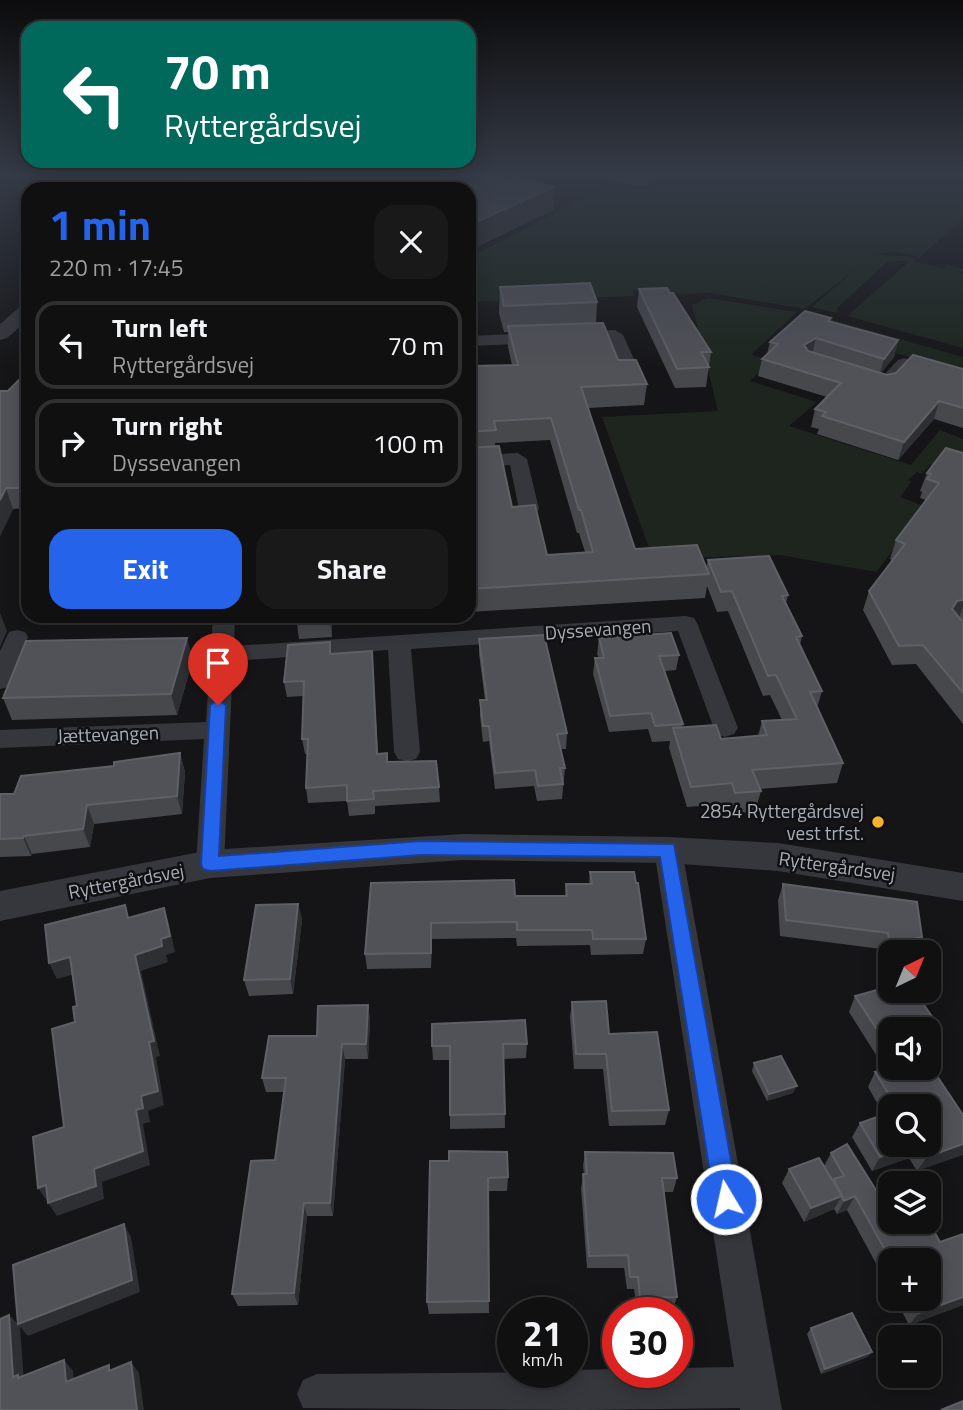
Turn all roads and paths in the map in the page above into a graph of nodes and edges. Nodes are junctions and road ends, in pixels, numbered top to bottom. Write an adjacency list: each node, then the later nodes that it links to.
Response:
1 (21, 316): 2 (street)
2 (0, 334)
3 (476, 345): 4 (street)
4 (631, 370)
5 (847, 374): 6 (street)
6 (963, 380)
7 (476, 462): 8 (street)
8 (529, 509)
9 (224, 623): 12 (street)
10 (17, 637): 13 (street)
11 (399, 642): 12 (street, Dyssevangen); 14 (street, Dyssevangen); 17 (street)
12 (222, 654): 15 (street)
13 (0, 681)
14 (725, 728)
15 (216, 730): 16 (street, Jættevangen); 19 (street)
16 (0, 738)
17 (407, 752)
18 (668, 849): 19 (street, Ryttergårdsvej); 20 (street, Ryttergårdsvej); 23 (street)
19 (210, 864): 21 (street, Ryttergårdsvej)
20 (963, 887)
21 (0, 906)
22 (317, 1394): 23 (street)
23 (759, 1398)

